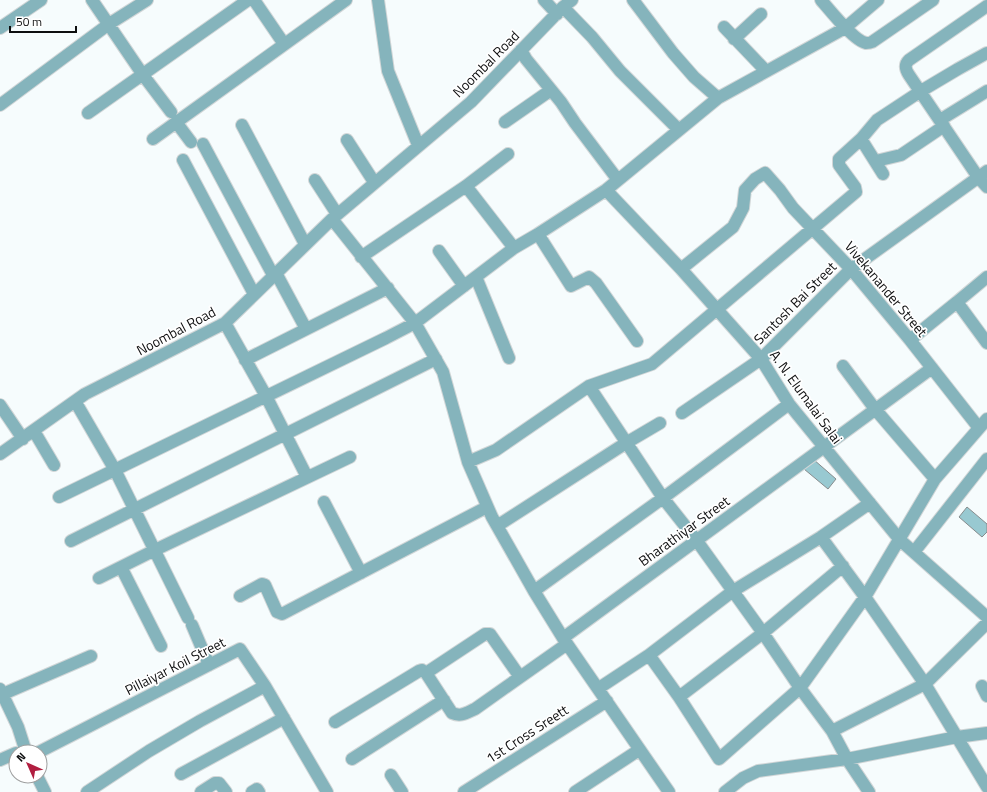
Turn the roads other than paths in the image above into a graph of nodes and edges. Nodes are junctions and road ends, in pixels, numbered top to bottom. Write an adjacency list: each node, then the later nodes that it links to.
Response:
1 (41, 0): 19 (street)
2 (92, 0): 17 (street)
3 (147, 0): 17 (street)
4 (248, 0): 26 (street)
5 (254, 0): 22 (street)
6 (346, 0): 22 (street)
7 (378, 0): 41 (street)
8 (544, 0): 15 (street)
9 (634, 0): 30 (street)
10 (820, 0): 20 (street)
11 (878, 0): 20 (street)
12 (933, 0): 20 (street)
13 (986, 0): 14 (street)
14 (987, 5): 28 (street)
15 (564, 7): 23 (street, Noombal Road); 37 (street)
16 (761, 14): 21 (street)
17 (109, 24): 26 (street); 31 (street)
18 (724, 27): 21 (street)
19 (0, 28)
20 (845, 28): 25 (street)
21 (734, 39): 25 (street)
22 (284, 44): 33 (street)
23 (521, 50): 27 (street); 41 (street, Noombal Road)
24 (987, 53): 28 (street)
25 (766, 71): 30 (street)
26 (143, 75): 32 (street); 33 (street)
27 (551, 90): 34 (street); 48 (street)
28 (921, 91): 35 (street); 39 (street)
29 (987, 91): 35 (street)
30 (718, 98): 37 (street)
31 (0, 105)
32 (88, 113)
33 (174, 117): 38 (street); 62 (street)
34 (505, 122)
35 (942, 123): 44 (street); 46 (street)
36 (242, 125): 56 (street)
37 (679, 130): 48 (street)
38 (153, 139)
39 (861, 139): 44 (street); 54 (street)
40 (348, 140): 49 (street)
41 (418, 145): 49 (street, Noombal Road)
42 (508, 154): 50 (street)
43 (182, 160): 67 (street)
44 (876, 161): 45 (street)
45 (883, 174)
46 (983, 174): 51 (street); 61 (street, Santosh Bai Street)
47 (316, 180): 53 (street)
48 (618, 180): 52 (street)
49 (374, 182): 53 (street, Noombal Road)
50 (466, 186): 57 (street); 59 (street)
51 (987, 187)
52 (606, 190): 55 (street); 60 (street, A. N. Elumalai Salai)
53 (334, 216): 56 (street, Noombal Road); 59 (street)
54 (813, 229): 60 (street, Vivekanander Street); 61 (street, Vivekanander Street); 69 (street)
55 (538, 234): 57 (street); 75 (street)
56 (305, 244): 62 (street, Noombal Road)
57 (514, 248): 64 (street)
58 (439, 251): 65 (street)
59 (361, 257): 66 (street)
60 (681, 269): 69 (street, A. N. Elumalai Salai)
61 (851, 269): 74 (street, Vivekanander Street); 78 (street, Santosh Bai Street)
62 (275, 274): 67 (street, Noombal Road); 72 (street)
63 (987, 276): 68 (street)
64 (476, 277): 65 (street); 76 (street)
65 (464, 286): 71 (street)
66 (388, 288): 71 (street); 72 (street)
67 (254, 294): 70 (street, Noombal Road)
68 (957, 302): 73 (street); 74 (street)
69 (716, 309): 78 (street, A. N. Elumalai Salai); 82 (street)
70 (225, 322): 79 (street); 84 (street, Noombal Road)
71 (415, 323): 77 (street); 83 (street)
72 (306, 329): 79 (street)
73 (986, 338)
74 (910, 340): 81 (street, Vivekanander Street)
75 (637, 341)
76 (509, 358)
77 (436, 359): 92 (street); 99 (street)
78 (760, 359): 85 (street, A. N. Elumalai Salai); 88 (street, Santosh Bai Street)
79 (245, 360): 83 (street)
80 (843, 366): 87 (street)
81 (932, 368): 87 (street, Bharathiyar Street); 90 (street, Vivekanander Street)
82 (589, 386): 94 (street); 99 (street)
83 (266, 396): 92 (street); 101 (street)
84 (75, 401): 91 (street, Noombal Road); 101 (street)
85 (789, 404): 95 (street, A. N. Elumalai Salai); 105 (street)
86 (0, 405): 93 (street)
87 (875, 409): 95 (street, Bharathiyar Street); 103 (street)
88 (682, 413)
89 (660, 423): 94 (street)
90 (983, 423): 103 (street)
91 (34, 431): 93 (street, Noombal Road); 100 (street)
92 (285, 434): 102 (street); 109 (street)
93 (22, 439): 96 (street, Noombal Road)
94 (626, 442): 105 (street); 110 (street)
95 (823, 447): 107 (street, A. N. Elumalai Salai); 113 (street, Bharathiyar Street)
96 (0, 454)
97 (350, 456): 102 (street)
98 (987, 459): 116 (street)
99 (468, 462): 108 (street)
100 (54, 465)
101 (115, 470): 104 (street); 109 (street)
102 (307, 477): 115 (street)
103 (935, 479): 114 (street)
104 (59, 497)
105 (663, 498): 113 (street); 121 (street)
106 (324, 502): 119 (street)
107 (870, 503): 111 (street); 114 (street, A. N. Elumalai Salai)
108 (487, 507): 110 (street); 119 (street)
109 (135, 509): 112 (street); 115 (street)
110 (497, 526): 121 (street)
111 (821, 537): 117 (street); 122 (street)
112 (71, 540)
113 (697, 540): 122 (street); 128 (street, Bharathiyar Street)
114 (900, 540): 116 (street, A. N. Elumalai Salai); 124 (street)
115 (155, 550): 118 (street); 132 (street)
116 (914, 552): 125 (street, A. N. Elumalai Salai)
117 (843, 566): 124 (street); 127 (street)
118 (121, 567): 120 (street); 129 (street)
119 (361, 573): 123 (street)
120 (99, 578)
121 (534, 591): 128 (street)
122 (733, 592): 127 (street); 130 (street)
123 (240, 596)
124 (866, 597): 135 (street); 138 (street)
125 (987, 617)
126 (987, 623): 135 (street)
127 (762, 633): 138 (street); 140 (street)
128 (565, 641): 134 (street, Bharathiyar Street); 137 (street)
129 (161, 646)
130 (649, 655): 137 (street); 140 (street)
131 (91, 656): 139 (street)
132 (209, 665): 136 (street, Pillaiyar Koil Street); 149 (street, Pillaiyar Koil Street)
133 (426, 673): 134 (street); 141 (street, Bharathiyar Street); 144 (street)
134 (520, 677): 141 (street, Bharathiyar Street)
135 (925, 684): 145 (street); 147 (street)
136 (264, 686): 143 (street, Pillaiyar Koil Street); 156 (street)
137 (599, 688): 142 (street)
138 (800, 688): 140 (street); 145 (street)
139 (1, 691): 148 (street)
140 (680, 697)
141 (444, 700): 151 (street)
142 (607, 701): 150 (street); 163 (street, 1st Cross Sreett)
143 (284, 718): 153 (street); 161 (street, Pillaiyar Koil Street)
144 (335, 722)
145 (832, 732): 152 (street)
146 (987, 733): 147 (street)
147 (957, 737): 152 (street); 155 (street)
148 (21, 744)
149 (48, 747)
150 (639, 750): 164 (street); 165 (street)
151 (352, 759)
152 (847, 759): 166 (street); 167 (street)
153 (181, 774)
154 (391, 775): 162 (street)
155 (987, 787)
156 (87, 792)
157 (201, 792): 158 (street)
158 (226, 792)
159 (252, 792): 160 (street)
160 (260, 792)
161 (327, 792)
162 (402, 792)
163 (464, 792)
164 (575, 792)
165 (669, 792)
166 (725, 792)
167 (869, 792)

